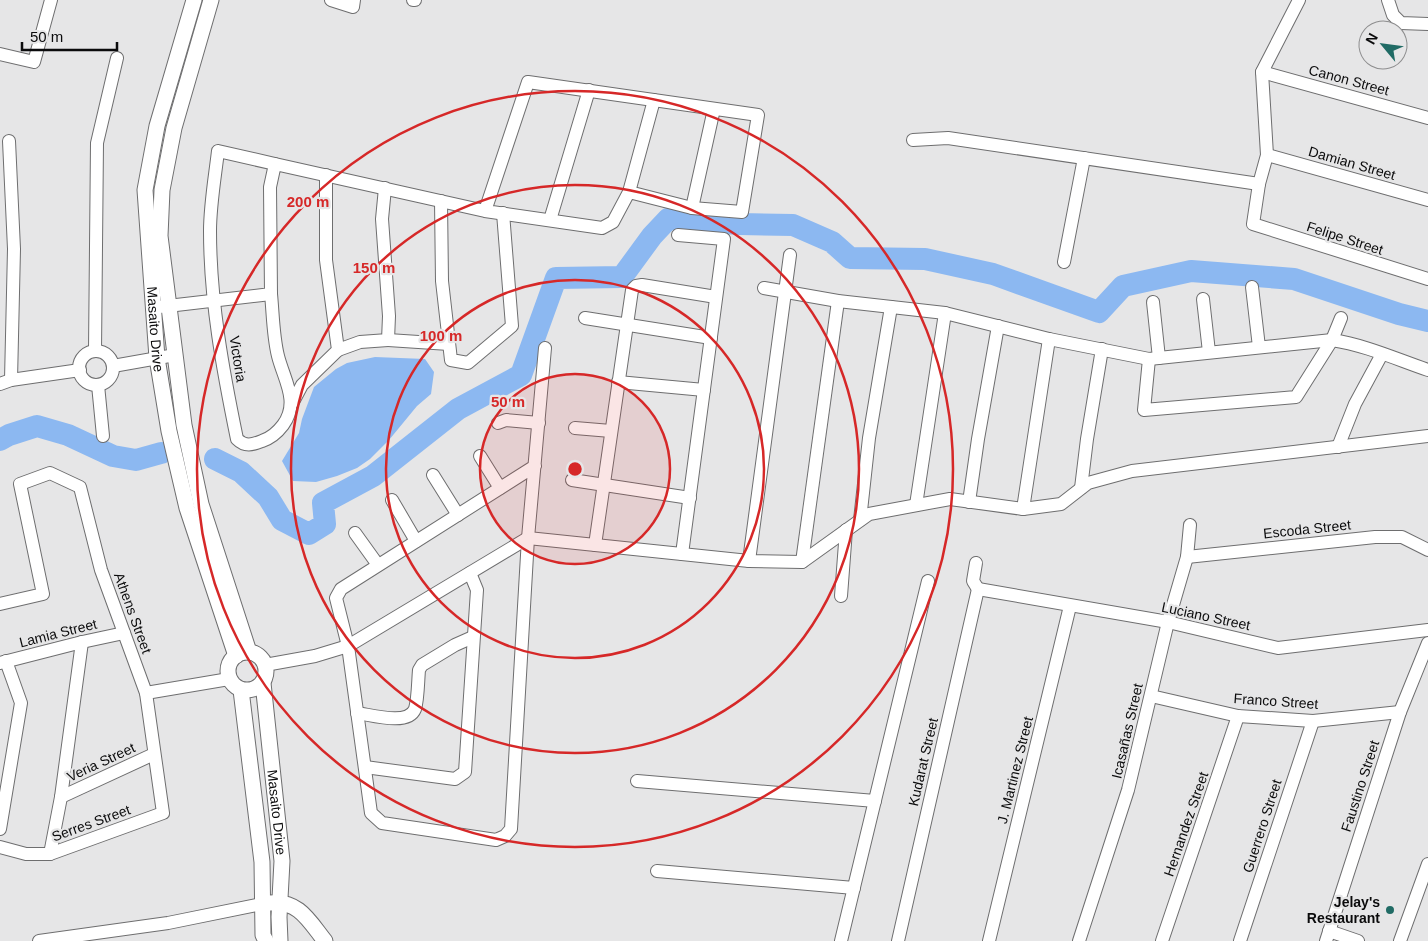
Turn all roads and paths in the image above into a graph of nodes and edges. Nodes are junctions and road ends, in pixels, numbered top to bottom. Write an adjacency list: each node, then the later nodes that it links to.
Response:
1 (51, 0): 9 (street)
2 (194, 0): 44 (street, Masaito Drive)
3 (210, 0): 44 (street, Masaito Drive)
4 (331, 0): 5 (street)
5 (354, 0)
6 (1299, 0): 11 (street)
7 (1388, 0): 8 (street)
8 (1428, 24)
9 (0, 54)
10 (117, 58): 60 (street)
11 (1262, 72): 15 (street, Canon Street); 18 (street)
12 (589, 90): 13 (street); 28 (street); 30 (street)
13 (654, 100): 14 (street); 24 (street)
14 (714, 109): 27 (street); 27 (street)
15 (1428, 118)
16 (913, 140): 19 (street)
17 (9, 141): 69 (street)
18 (1267, 155): 22 (street); 25 (street, Damian Street)
19 (1084, 158): 22 (street); 33 (street)
20 (274, 164): 21 (street); 38 (street); 41 (street, Victoria)
21 (326, 175): 23 (street); 59 (street)
22 (1259, 184): 34 (street, Felipe Street)
23 (385, 188): 26 (street); 53 (street)
24 (629, 192): 27 (street); 30 (street)
25 (1428, 200)
26 (441, 201): 28 (street); 55 (street)
27 (692, 208)
28 (485, 210): 29 (street)
29 (503, 213): 30 (street); 55 (street)
30 (550, 220)
31 (678, 235): 39 (street)
32 (790, 255): 37 (street)
33 (1064, 262)
34 (1428, 280)
35 (764, 288): 37 (street)
36 (1252, 288): 56 (street)
37 (786, 291): 42 (street); 104 (street)
38 (271, 294): 41 (street); 73 (street)
39 (716, 297): 49 (street); 51 (street)
40 (1203, 299): 61 (street)
41 (214, 300): 44 (street); 73 (street, Victoria)
42 (838, 301): 45 (street); 105 (street)
43 (1154, 302): 65 (street)
44 (161, 307): 63 (street, Masaito Drive); 64 (street, Masaito Drive)
45 (891, 307): 46 (street); 94 (street)
46 (945, 313): 50 (street); 91 (street)
47 (585, 318): 49 (street)
48 (1341, 318): 54 (street)
49 (626, 325): 51 (street); 70 (street)
50 (998, 326): 52 (street); 90 (street)
51 (711, 338): 72 (street)
52 (1049, 339): 58 (street); 92 (street)
53 (388, 340): 55 (street); 59 (street)
54 (1332, 340): 56 (street); 62 (street); 65 (street)
55 (449, 344)
56 (1259, 347): 61 (street)
57 (545, 348): 75 (street)
58 (1102, 349): 65 (street); 87 (street)
59 (338, 350): 73 (street)
60 (95, 351): 66 (street); 67 (street)
61 (1209, 352): 65 (street)
62 (1382, 354): 68 (street); 80 (street)
63 (175, 355): 64 (street); 121 (street, Masaito Drive)
64 (157, 358): 66 (street); 121 (street, Masaito Drive)
65 (1154, 358)
66 (113, 366): 71 (street)
67 (80, 370): 69 (street); 71 (street)
68 (1428, 370)
69 (6, 382)
70 (618, 382): 72 (street); 77 (street)
71 (98, 385): 78 (street)
72 (704, 390): 88 (street)
73 (293, 402)
74 (498, 423): 75 (street)
75 (539, 423): 82 (street)
76 (575, 428): 77 (street)
77 (611, 432): 85 (street)
78 (103, 436)
79 (1428, 436): 80 (street)
80 (1338, 447): 87 (street)
81 (480, 456): 86 (street)
82 (535, 466): 86 (street); 98 (street)
83 (433, 475): 93 (street)
84 (572, 480): 85 (street)
85 (603, 485): 88 (street); 100 (street)
86 (500, 488): 93 (street)
87 (1082, 488): 92 (street)
88 (690, 498): 102 (street)
89 (392, 500): 99 (street)
90 (969, 502): 91 (street); 92 (street)
91 (916, 506): 94 (street)
92 (1023, 509)
93 (458, 515): 99 (street)
94 (860, 520): 96 (street)
95 (1190, 525): 103 (street, Icasañas Street)
96 (846, 530): 105 (street); 111 (street)
97 (355, 533): 107 (street)
98 (528, 538): 100 (street); 108 (street); 134 (street)
99 (416, 541): 107 (street)
100 (595, 545): 102 (street)
101 (1428, 550): 103 (street, Escoda Street)
102 (682, 554): 104 (street)
103 (1186, 557): 114 (street, Icasañas Street)
104 (749, 562): 105 (street)
105 (802, 562)
106 (976, 563): 110 (street, Kudarat Street)
107 (378, 565): 120 (street)
108 (470, 573): 117 (street); 120 (street)
109 (928, 581): 137 (street)
110 (978, 589): 113 (street, Luciano Street); 153 (street, Kudarat Street)
111 (841, 596)
112 (0, 604): 116 (street, Athens Street)
113 (1070, 606): 114 (street, Luciano Street); 154 (street, J. Martinez Street)
114 (1168, 622): 115 (street, Luciano Street); 128 (street, Icasañas Street)
115 (1428, 630)
116 (124, 633): 118 (street, Lamia Street); 127 (street, Athens Street)
117 (473, 637): 130 (street); 134 (street)
118 (82, 642): 122 (street, Lamia Street); 136 (street)
119 (1428, 643): 129 (street, Faustino Street)
120 (348, 646): 123 (street); 130 (street)
121 (242, 654): 123 (street); 124 (street)
122 (3, 662): 139 (street)
123 (265, 665): 125 (street)
124 (229, 679): 126 (street); 127 (street)
125 (262, 683): 126 (street); 145 (street, Masaito Drive)
126 (241, 690): 146 (street, Masaito Drive)
127 (146, 693): 133 (street, Athens Street)
128 (1151, 696): 131 (street, Franco Street); 155 (street, Icasañas Street)
129 (1400, 712): 132 (street, Franco Street); 147 (street, Faustino Street)
130 (357, 713): 134 (street)
131 (1238, 716): 132 (street, Franco Street); 156 (street, Hernandez Street)
132 (1313, 721): 157 (street, Guerrero Street)
133 (154, 754): 136 (street, Veria Street); 138 (street, Athens Street)
134 (365, 767)
135 (637, 781): 137 (street)
136 (60, 797): 141 (street)
137 (875, 801): 144 (street)
138 (163, 813): 141 (street, Serres Street)
139 (0, 829)
140 (0, 847): 141 (street, Serres Street)
141 (50, 854)
142 (1428, 864): 159 (street)
143 (657, 871): 144 (street)
144 (854, 888): 152 (street)
145 (280, 902): 146 (street); 150 (street, Masaito Drive); 151 (street)
146 (262, 904): 148 (street); 149 (street, Masaito Drive)
147 (1327, 936): 158 (street)
148 (39, 941)
149 (266, 941)
150 (280, 941)
151 (325, 941)
152 (841, 941)
153 (898, 941)
154 (988, 941)
155 (1079, 941)
156 (1162, 941)
157 (1240, 941)
158 (1358, 941)
159 (1400, 941)

